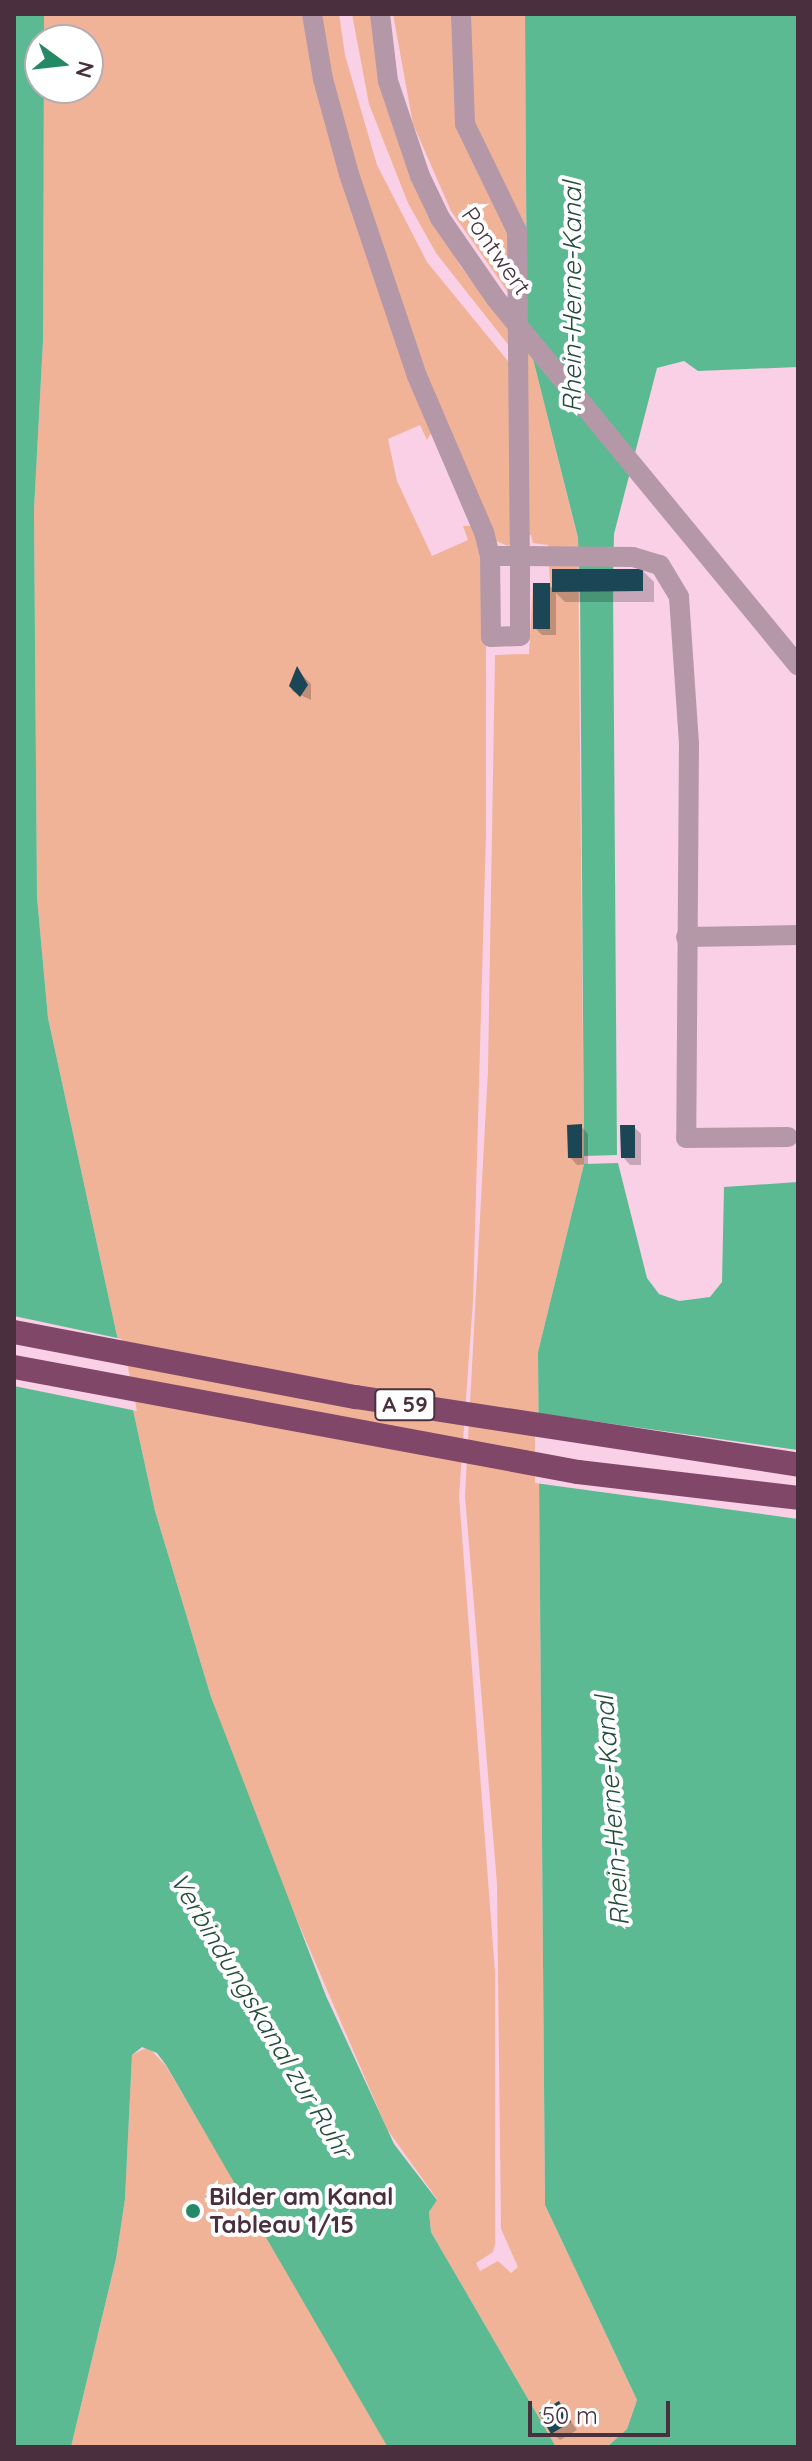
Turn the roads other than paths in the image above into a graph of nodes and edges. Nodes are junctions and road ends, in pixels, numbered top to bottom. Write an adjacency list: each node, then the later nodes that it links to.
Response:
1 (312, 14): 4 (street)
2 (380, 14): 6 (street, Pontwert, bridge)
3 (461, 14): 5 (street)
4 (490, 556): 5 (street); 5 (street)
5 (520, 556): 8 (street)
6 (798, 665)
7 (798, 935): 8 (street)
8 (686, 937): 9 (street)
9 (788, 1137)
10 (14, 1332): 12 (highway, A 59)
11 (14, 1367): 13 (highway, A 59)
12 (798, 1465)
13 (798, 1498)

